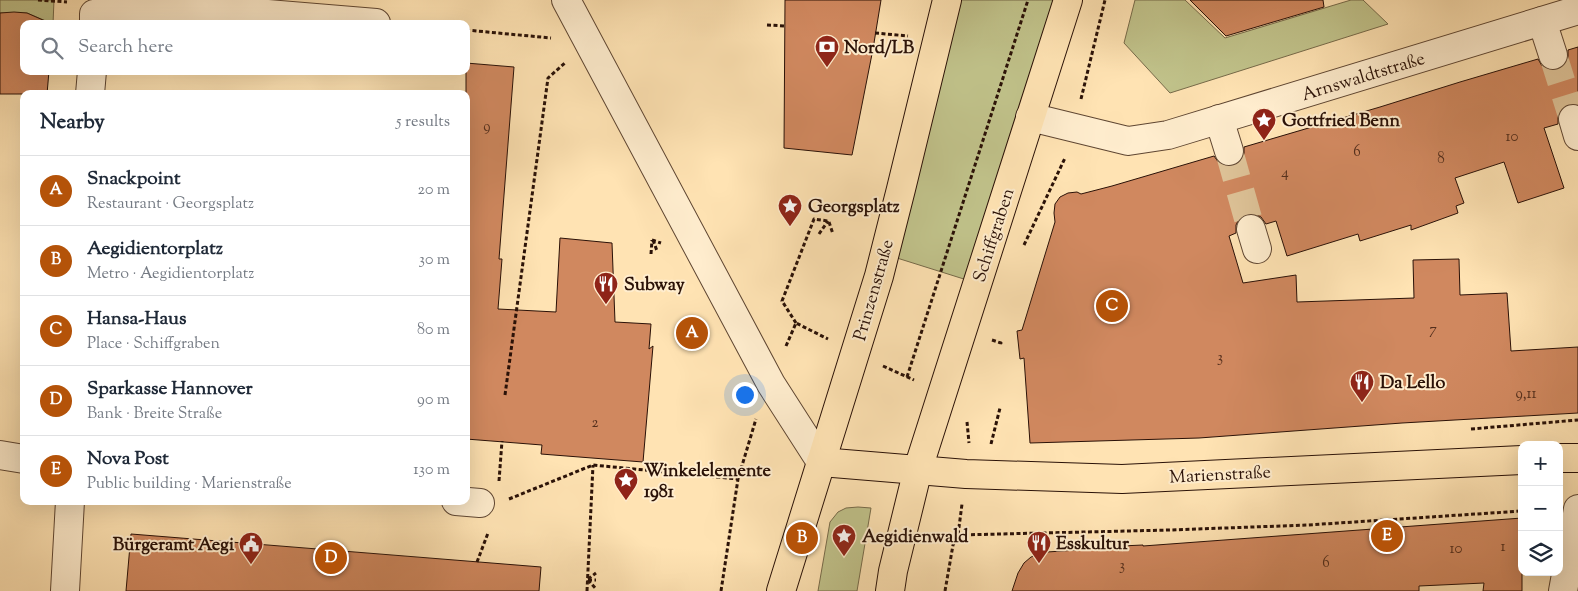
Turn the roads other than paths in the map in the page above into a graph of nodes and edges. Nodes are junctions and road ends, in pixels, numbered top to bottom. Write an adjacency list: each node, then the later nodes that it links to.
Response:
1 (566, 0): 19 (street)
2 (947, 0): 19 (main road, Prinzenstraße)
3 (1068, 0): 11 (main road, Schiffgraben)
4 (1578, 10): 7 (street, Arnswaldtstraße)
5 (94, 19): 6 (street)
6 (340, 20)
7 (1542, 21): 8 (street); 12 (street, Arnswaldtstraße)
8 (1553, 55)
9 (92, 75): 10 (street)
10 (90, 90)
11 (1030, 117): 12 (street, Arnswaldtstraße); 20 (main road, Schiffgraben)
12 (1219, 120): 13 (street)
13 (1229, 151)
14 (0, 456): 15 (street)
15 (20, 458)
16 (1563, 458): 17 (main road)
17 (1578, 458)
18 (1518, 460): 20 (main road, Marienstraße)
19 (821, 462): 20 (main road, Marienstraße); 24 (main road, Prinzenstraße)
20 (918, 469): 25 (main road, Schiffgraben)
21 (70, 505): 23 (street)
22 (1578, 509): 26 (street)
23 (64, 591)
24 (781, 591)
25 (890, 591)
26 (1562, 591)

